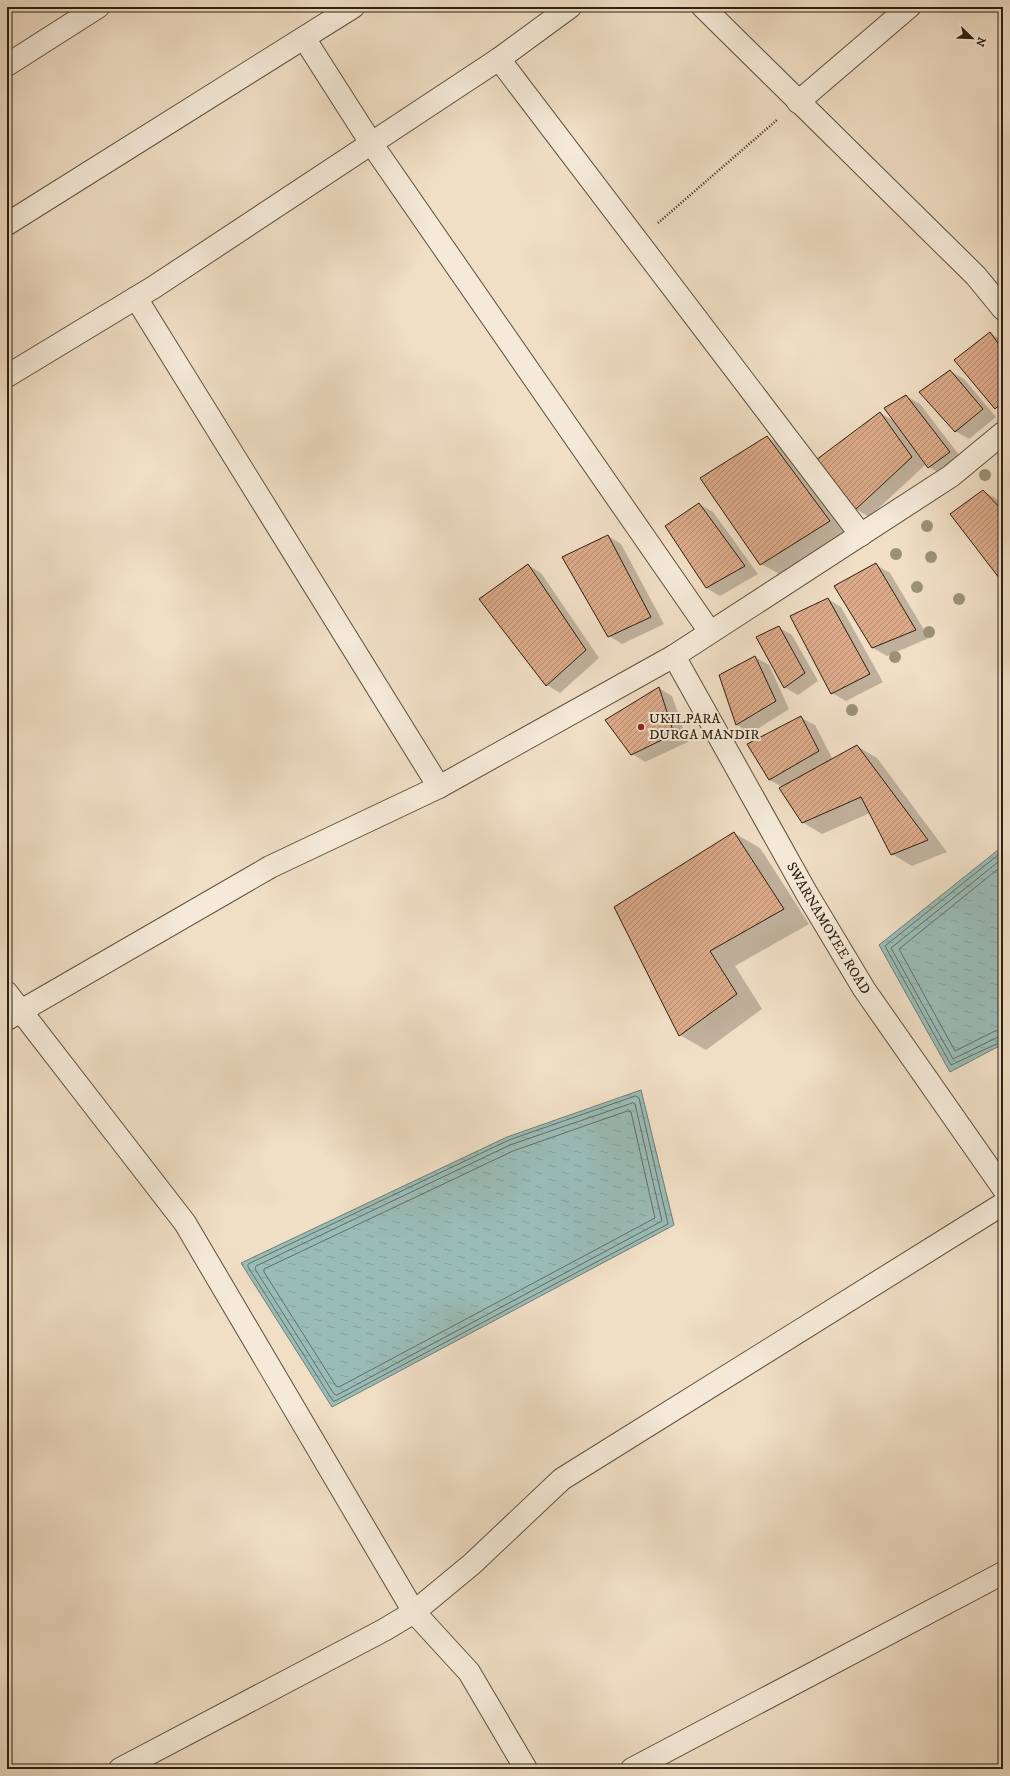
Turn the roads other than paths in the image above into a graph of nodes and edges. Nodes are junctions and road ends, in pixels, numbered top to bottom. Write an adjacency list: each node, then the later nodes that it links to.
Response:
1 (98, 7): 8 (street)
2 (353, 7): 6 (street)
3 (570, 7): 7 (street)
4 (703, 7): 9 (street)
5 (909, 7): 9 (street)
6 (304, 38): 10 (street); 11 (street)
7 (498, 59): 10 (street); 16 (street)
8 (7, 65)
9 (798, 102): 13 (street)
10 (371, 143): 12 (street); 17 (street)
11 (7, 224)
12 (136, 298): 14 (street); 19 (street)
13 (1003, 309)
14 (7, 376)
15 (1003, 433): 16 (street)
16 (861, 534): 17 (street)
17 (710, 632): 18 (street)
18 (674, 656): 19 (street); 22 (street, SWARNAMOYEE ROAD)
19 (439, 787): 21 (street)
20 (7, 993): 21 (street)
21 (14, 1015): 25 (street)
22 (1003, 1188)
23 (1003, 1204): 25 (street)
24 (1003, 1573): 28 (street)
25 (414, 1612): 26 (street); 27 (street)
26 (120, 1769)
27 (526, 1769)
28 (632, 1769)

